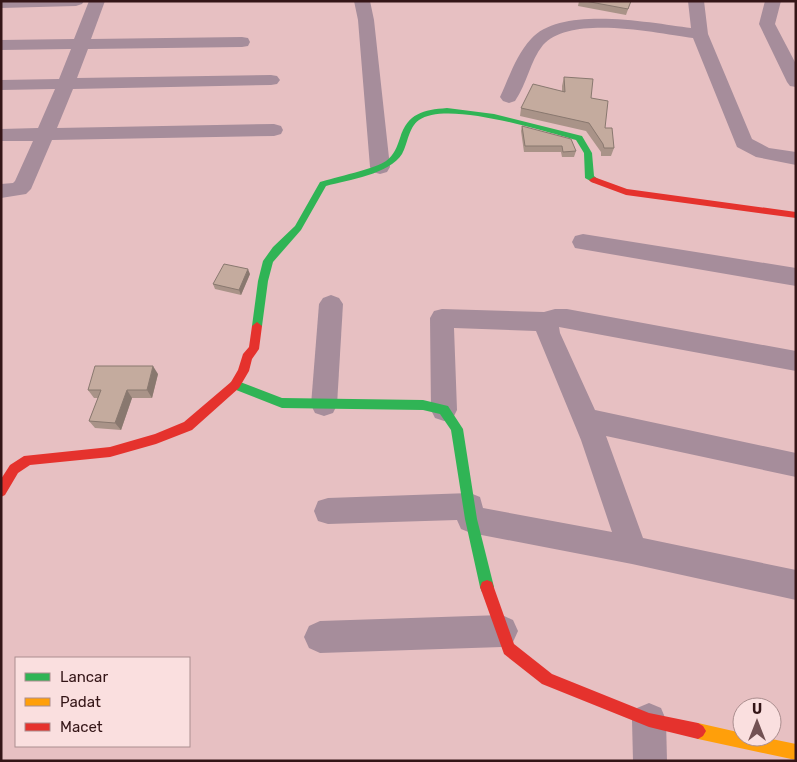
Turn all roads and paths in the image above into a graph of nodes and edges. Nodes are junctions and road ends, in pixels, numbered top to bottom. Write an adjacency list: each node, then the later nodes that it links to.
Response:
1 (76, 1): 6 (street)
2 (97, 1): 9 (street)
3 (362, 1): 20 (street)
4 (696, 1): 7 (street)
5 (773, 1): 12 (street)
6 (1, 3)
7 (700, 34): 15 (street); 19 (street)
8 (242, 42): 9 (street)
9 (80, 44): 10 (street); 13 (street)
10 (1, 45)
11 (271, 80): 13 (street)
12 (796, 82)
13 (66, 84): 14 (street); 18 (street)
14 (1, 85)
15 (509, 97)
16 (274, 130): 18 (street)
17 (1, 134): 18 (street)
18 (44, 134): 21 (street)
19 (796, 159)
20 (380, 167): 22 (street); 28 (street)
21 (1, 191)
22 (796, 215)
23 (583, 242): 24 (street)
24 (796, 278)
25 (331, 304): 29 (street)
26 (546, 322): 27 (street); 30 (street); 31 (street)
27 (796, 361)
28 (236, 385): 29 (street); 33 (street)
29 (324, 405): 30 (street)
30 (444, 410): 35 (street)
31 (587, 420): 32 (street); 36 (street)
32 (796, 465)
33 (1, 491)
34 (328, 511): 35 (street)
35 (471, 512): 36 (street); 38 (street)
36 (632, 550): 37 (street)
37 (796, 585)
38 (502, 631): 39 (street); 40 (street)
39 (320, 637)
40 (649, 720): 41 (street); 42 (street)
41 (796, 752)
42 (650, 761)

